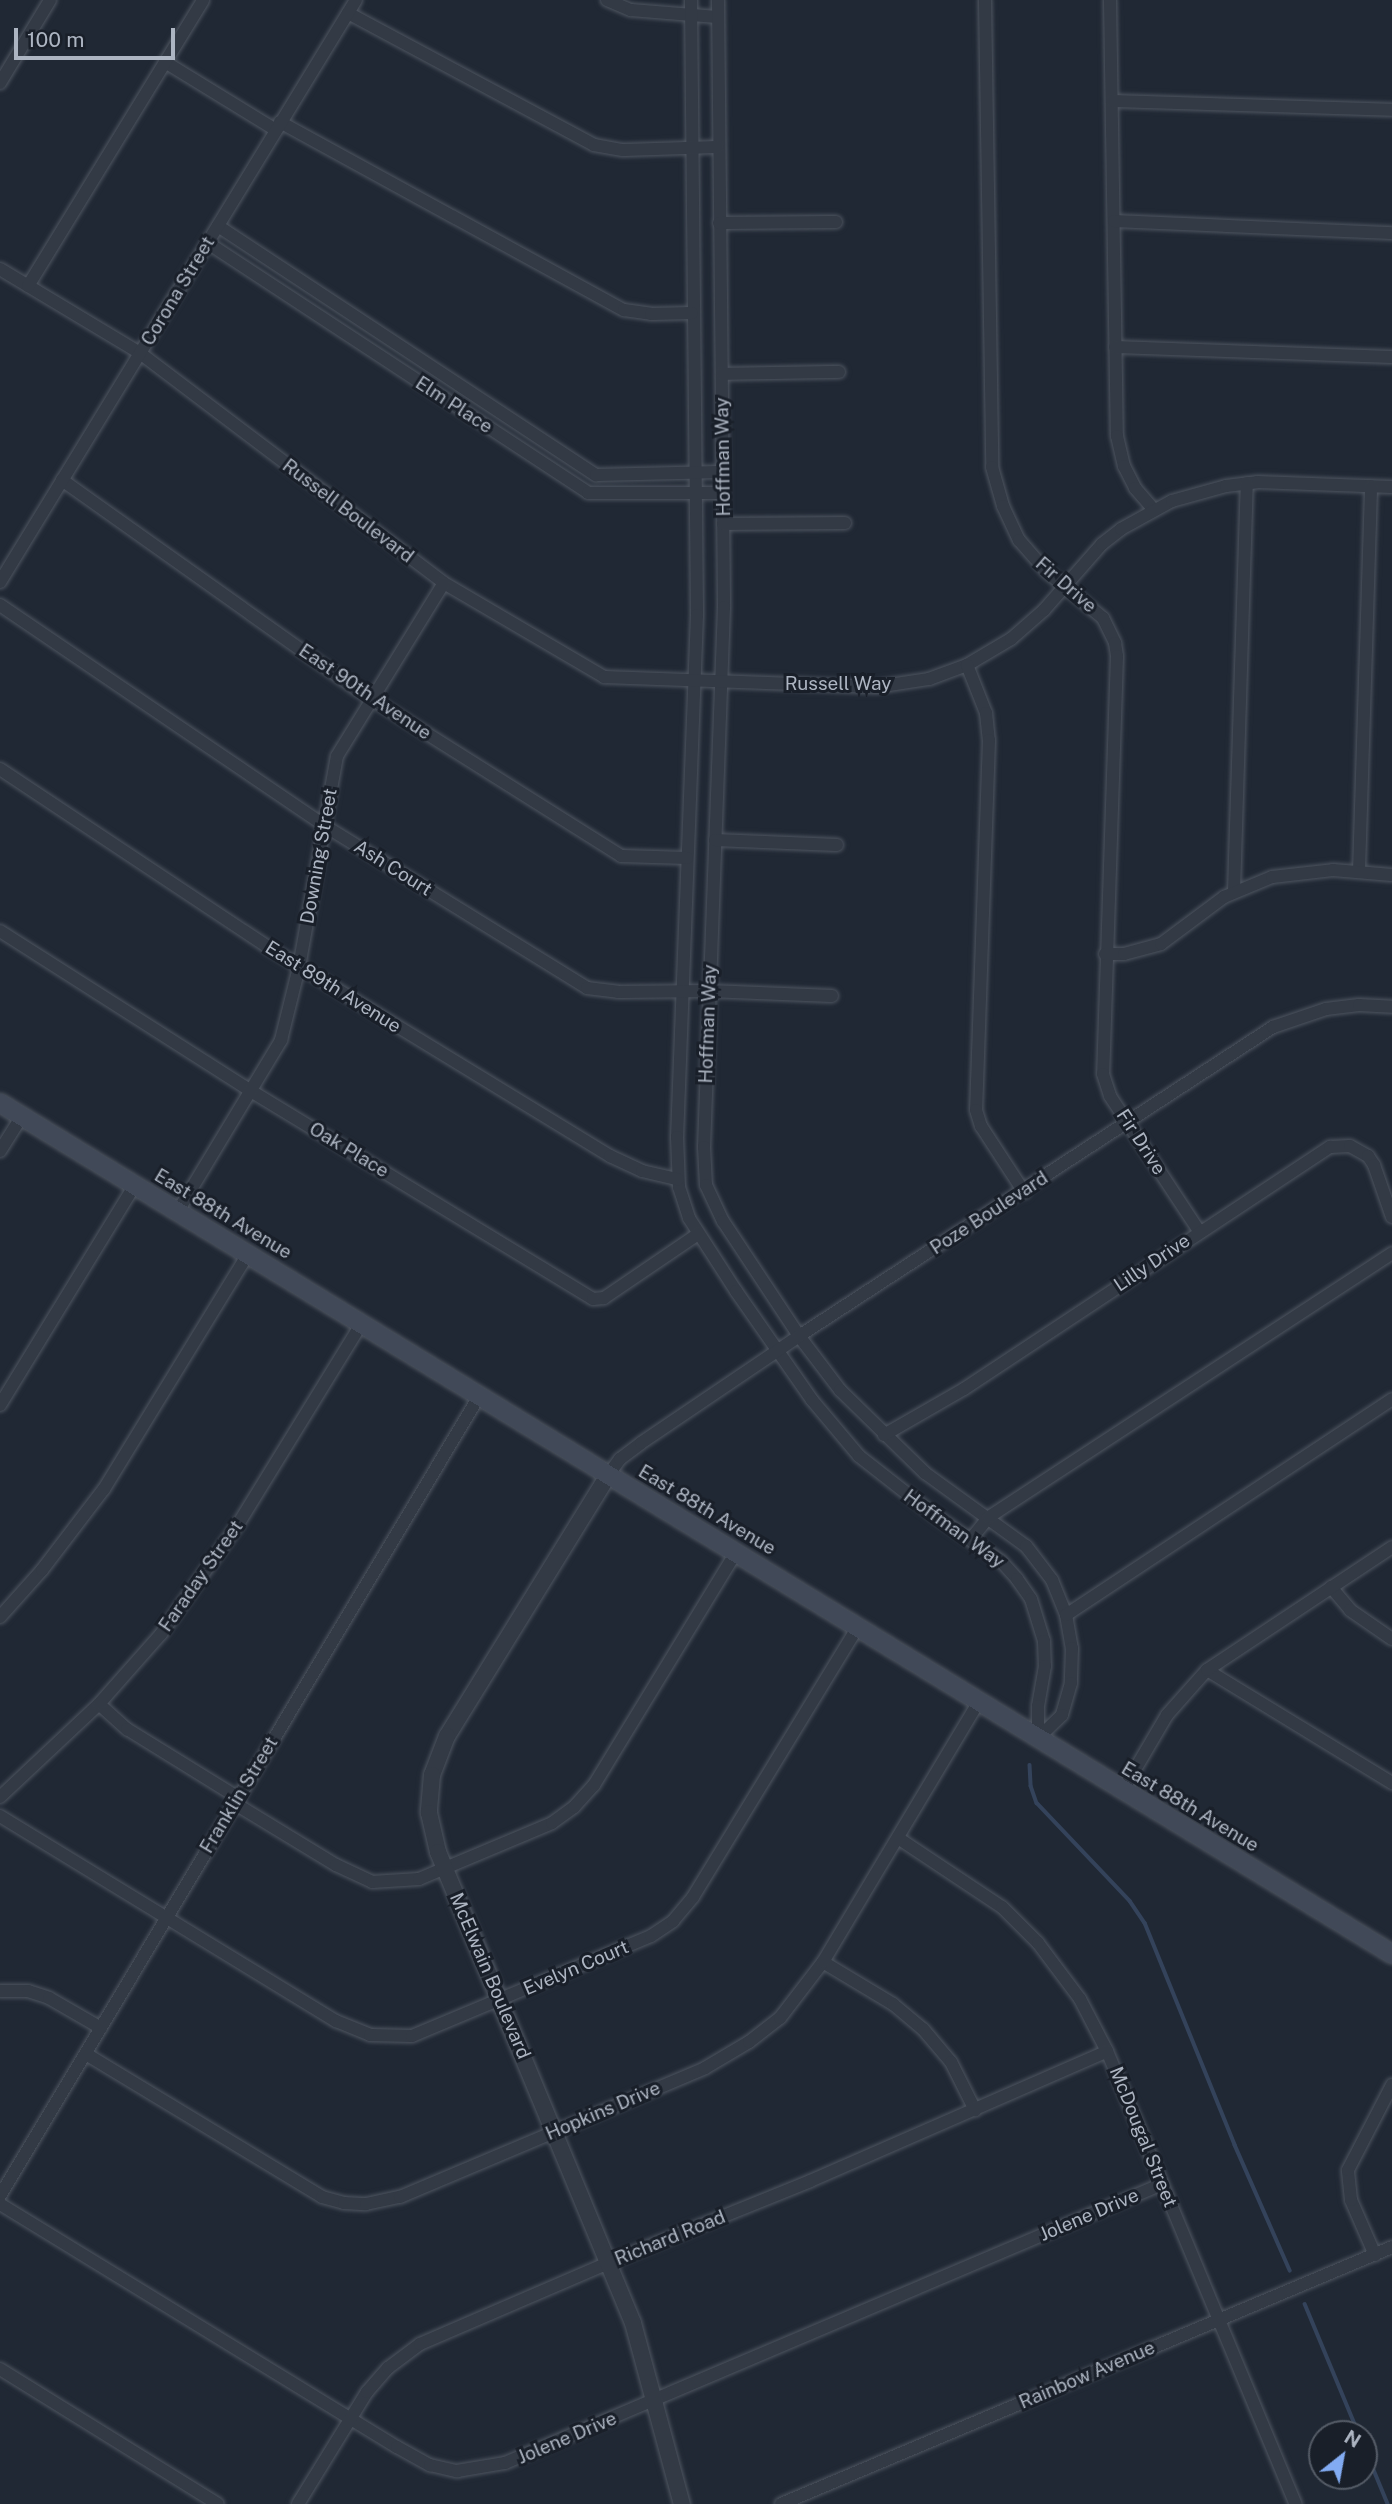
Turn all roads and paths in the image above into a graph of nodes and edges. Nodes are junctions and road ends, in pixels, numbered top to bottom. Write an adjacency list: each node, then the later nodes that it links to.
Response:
1 (50, 0): 13 (street)
2 (202, 0): 12 (street)
3 (356, 0): 9 (street, Corona Street)
4 (607, 0): 10 (street)
5 (691, 0): 10 (street, Hoffman Way)
6 (718, 0): 11 (street, Hoffman Way)
7 (985, 0): 46 (street, Fir Drive)
8 (1110, 0): 14 (street)
9 (348, 13): 16 (street, Corona Street); 17 (street)
10 (689, 15): 11 (street); 17 (street, Hoffman Way)
11 (717, 17): 18 (street, Hoffman Way)
12 (165, 62): 16 (street); 26 (street)
13 (0, 83)
14 (1112, 101): 15 (street); 20 (street)
15 (1392, 110)
16 (278, 126): 22 (street, Corona Street); 27 (street)
17 (691, 147): 18 (street); 27 (street, Hoffman Way)
18 (718, 147): 21 (street, Hoffman Way)
19 (836, 222): 21 (street)
20 (1114, 222): 23 (street); 28 (street)
21 (719, 223): 32 (street, Hoffman Way)
22 (218, 226): 24 (street, Corona Street); 34 (street, Elm Place)
23 (1392, 233)
24 (208, 243): 29 (street, Corona Street); 40 (street, Elm Place)
25 (0, 269): 26 (street, Russell Boulevard)
26 (28, 286): 29 (street, Russell Boulevard)
27 (692, 313): 34 (street, Hoffman Way)
28 (1115, 347): 30 (street); 41 (street)
29 (140, 354): 35 (street, Corona Street); 45 (street, Russell Boulevard)
30 (1392, 357)
31 (839, 373): 32 (street)
32 (722, 374): 33 (street, Hoffman Way)
33 (723, 472): 34 (street, Elm Place); 39 (street, Hoffman Way)
34 (695, 473): 40 (street, Hoffman Way)
35 (62, 480): 44 (street, Corona Street); 51 (street, East 90th Avenue)
36 (1247, 483): 37 (street, Russell Way); 41 (street, Russell Way); 59 (street)
37 (1371, 486): 38 (street, Russell Way); 57 (street)
38 (1392, 486)
39 (723, 493): 40 (street, Elm Place); 43 (street, Hoffman Way)
40 (696, 494): 49 (street, Hoffman Way)
41 (1154, 510): 46 (street, Russell Way)
42 (845, 523): 43 (street)
43 (723, 524): 50 (street, Hoffman Way)
44 (0, 582)
45 (444, 583): 49 (street, Russell Boulevard); 51 (street, Downing Street)
46 (1064, 587): 48 (street, Russell Way); 61 (street, Fir Drive)
47 (0, 605): 53 (street, Ash Court)
48 (967, 665): 50 (street, Russell Way); 74 (street)
49 (694, 681): 50 (street, Russell Boulevard); 56 (street, Hoffman Way)
50 (722, 682): 54 (street, Hoffman Way)
51 (372, 699): 53 (street, Downing Street); 56 (street, East 90th Avenue)
52 (0, 769): 62 (street, East 89th Avenue)
53 (325, 826): 62 (street, Downing Street); 64 (street, Ash Court)
54 (715, 840): 55 (street); 63 (street, Hoffman Way)
55 (837, 845)
56 (687, 858): 64 (street, Hoffman Way)
57 (1359, 872): 58 (street); 59 (street)
58 (1392, 875)
59 (1234, 891): 61 (street)
60 (0, 931): 67 (street, Oak Place)
61 (1105, 954): 70 (street, Fir Drive)
62 (299, 967): 67 (street, Downing Street); 72 (street, East 89th Avenue)
63 (709, 991): 64 (street, Ash Court); 65 (street, Ash Court); 82 (street, Hoffman Way)
64 (683, 993): 72 (street, Hoffman Way)
65 (832, 996)
66 (1392, 1007): 70 (street, Poze Boulevard)
67 (251, 1091): 75 (street, Downing Street); 78 (street, Oak Place)
68 (0, 1103): 69 (main road, East 88th Avenue)
69 (22, 1116): 71 (street); 73 (main road, East 88th Avenue)
70 (1127, 1122): 74 (street, Poze Boulevard); 77 (street, Fir Drive)
71 (0, 1152)
72 (678, 1179): 78 (street, Hoffman Way)
73 (135, 1185): 75 (main road, East 88th Avenue); 86 (street)
74 (1024, 1192): 82 (street, Poze Boulevard)
75 (178, 1211): 80 (main road, East 88th Avenue)
76 (1392, 1217): 77 (street, Lilly Drive)
77 (1199, 1231): 87 (street, Lilly Drive)
78 (698, 1234): 83 (street, Hoffman Way)
79 (1392, 1253): 89 (street)
80 (248, 1254): 81 (main road, East 88th Avenue); 95 (street)
81 (362, 1323): 84 (main road, East 88th Avenue); 100 (street, Faraday Street)
82 (799, 1336): 83 (street, Poze Boulevard); 87 (street, Hoffman Way)
83 (777, 1351): 88 (street, Poze Boulevard); 90 (street, Hoffman Way)
84 (480, 1395): 88 (main road, East 88th Avenue); 105 (street, Franklin Street)
85 (1392, 1399): 94 (street)
86 (0, 1405)
87 (884, 1435): 89 (street, Hoffman Way)
88 (609, 1474): 92 (main road, East 88th Avenue); 108 (street, McElwain Boulevard)
89 (989, 1517): 90 (street); 94 (street, Hoffman Way)
90 (971, 1539): 101 (street, Hoffman Way)
91 (1392, 1547): 93 (street)
92 (736, 1552): 96 (main road, East 88th Avenue); 108 (street)
93 (1331, 1587): 97 (street); 98 (street)
94 (1066, 1615): 101 (street, Hoffman Way)
95 (0, 1617)
96 (858, 1627): 99 (main road, East 88th Avenue); 113 (street, Evelyn Court)
97 (1392, 1639)
98 (1207, 1670): 102 (street); 103 (street)
99 (979, 1701): 101 (main road, East 88th Avenue); 107 (street, Hopkins Drive)
100 (99, 1704): 104 (street, Faraday Street); 105 (street)
101 (1038, 1738): 103 (main road, East 88th Avenue)
102 (1392, 1783)
103 (1123, 1790): 110 (main road, East 88th Avenue)
104 (0, 1797)
105 (236, 1800): 108 (street); 109 (street, Franklin Street)
106 (0, 1816): 109 (street, Evelyn Court)
107 (898, 1838): 111 (street, Hopkins Drive); 115 (street, McDougal Street)
108 (445, 1868): 113 (street, McElwain Boulevard)
109 (167, 1916): 113 (street, Evelyn Court); 114 (street, Franklin Street)
110 (1392, 1954)
111 (824, 1962): 118 (street); 119 (street, Hopkins Drive)
112 (0, 1991): 114 (street)
113 (501, 2000): 119 (street, McElwain Boulevard)
114 (101, 2028): 116 (street, Franklin Street)
115 (1107, 2051): 118 (street, Richard Road); 120 (street, McDougal Street)
116 (86, 2054): 119 (street, Hopkins Drive); 121 (street, Franklin Street)
117 (1392, 2085): 124 (street)
118 (975, 2110): 125 (street, Richard Road)
119 (555, 2132): 125 (street, McElwain Boulevard)
120 (1162, 2184): 126 (street, McDougal Street); 128 (street, Jolene Drive)
121 (0, 2196)
122 (0, 2203): 129 (street, Jolene Drive)
123 (1392, 2247): 124 (street, Rainbow Avenue)
124 (1375, 2255): 126 (street, Rainbow Avenue)
125 (610, 2262): 128 (street, McElwain Boulevard); 129 (street, Richard Road)
126 (1218, 2319): 133 (street, Rainbow Avenue); 134 (street, McDougal Street)
127 (0, 2369): 130 (street)
128 (653, 2401): 129 (street, Jolene Drive); 132 (street, McElwain Boulevard)
129 (350, 2418): 131 (street, Richard Road)
130 (218, 2504)
131 (298, 2504)
132 (682, 2504)
133 (781, 2504)
134 (1296, 2504)

